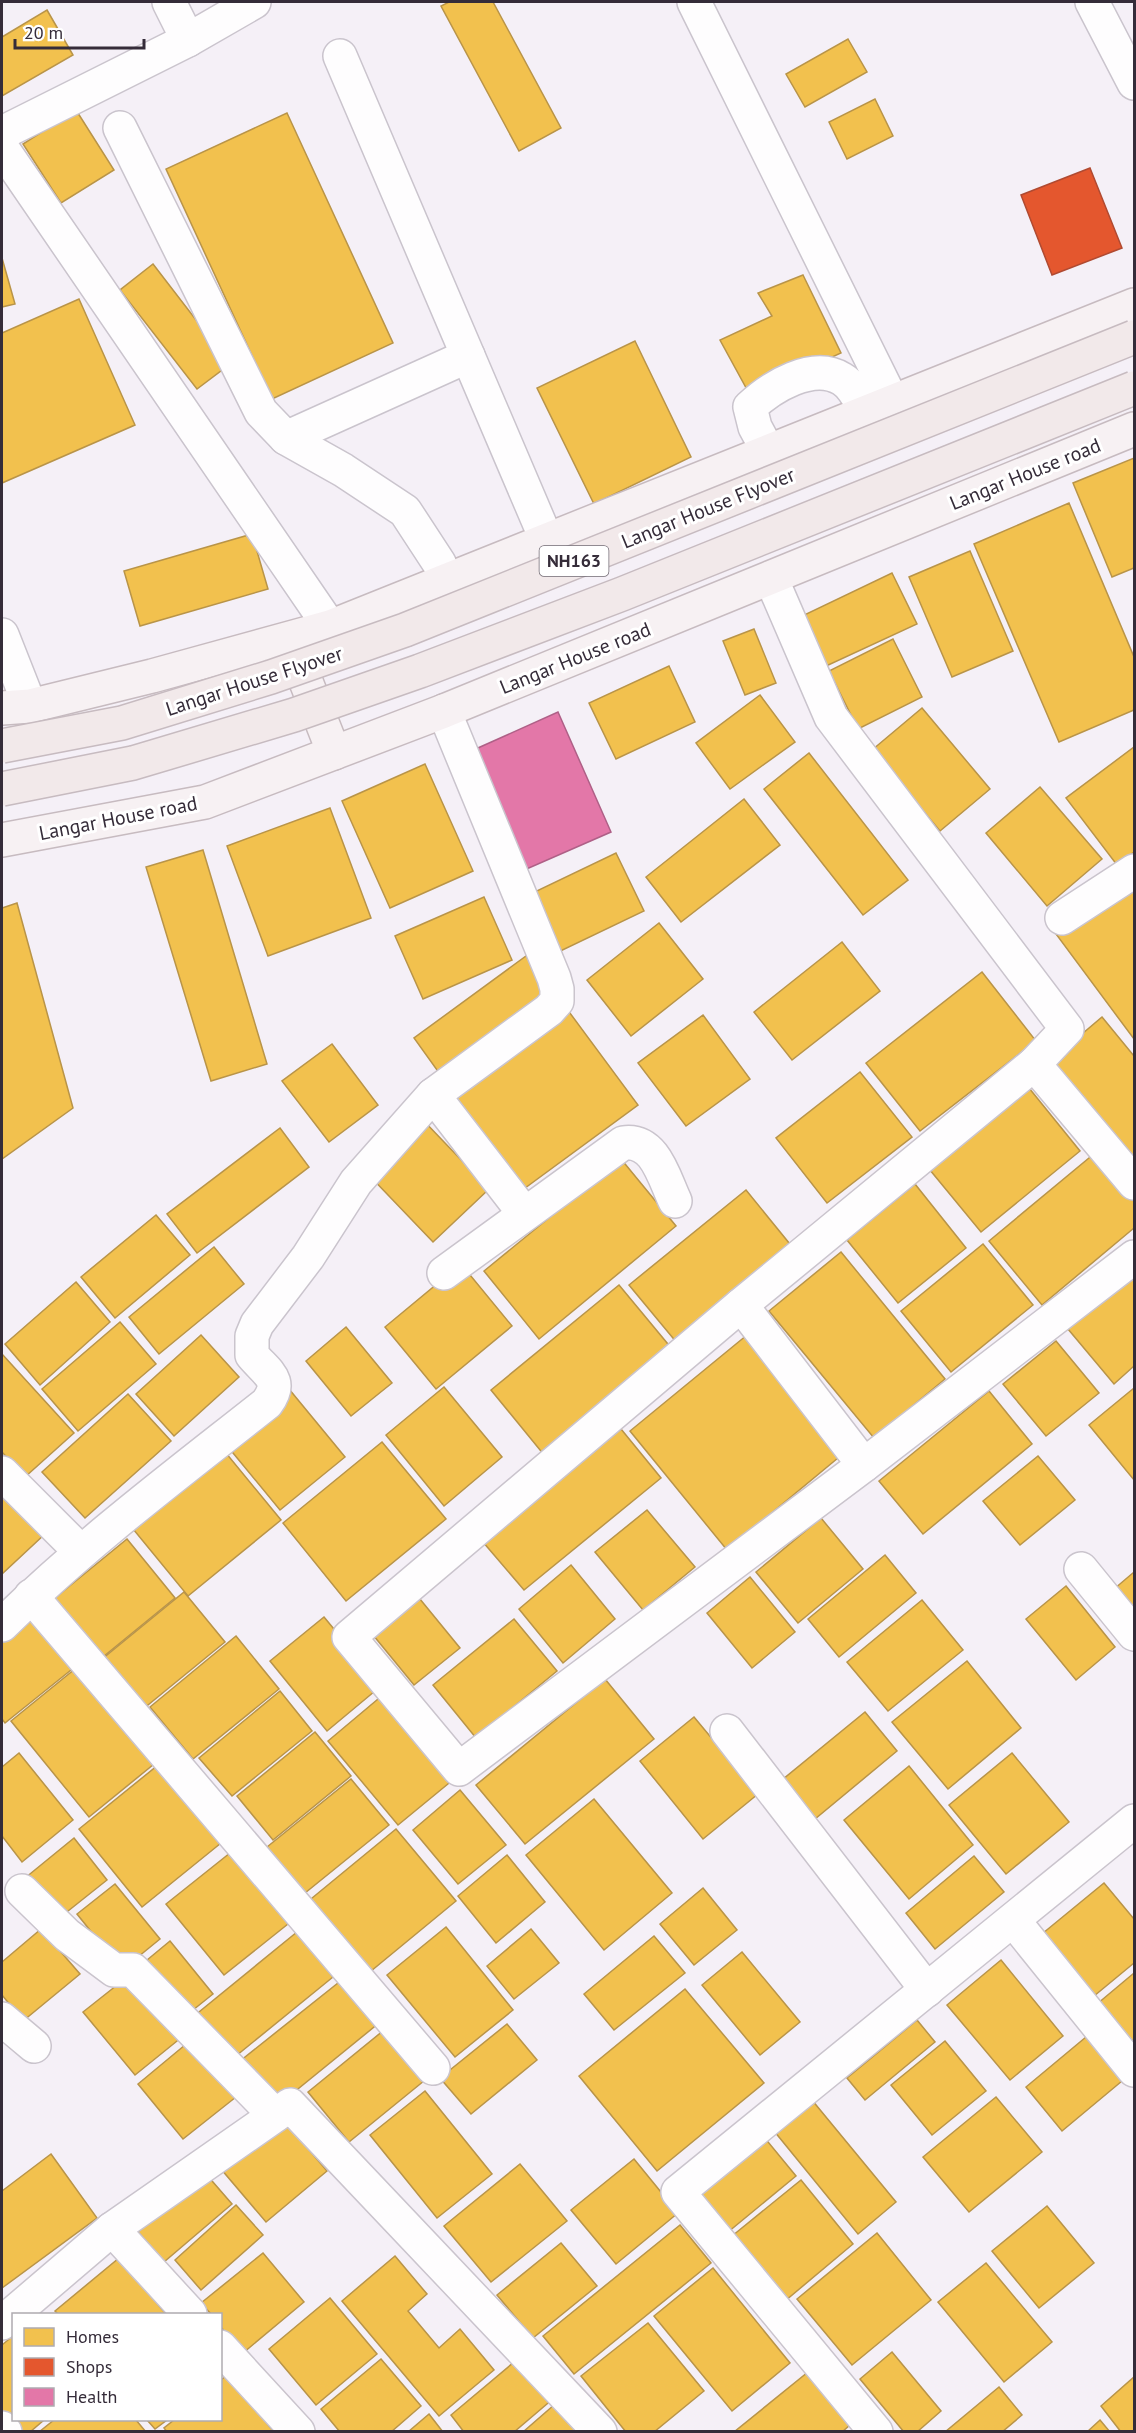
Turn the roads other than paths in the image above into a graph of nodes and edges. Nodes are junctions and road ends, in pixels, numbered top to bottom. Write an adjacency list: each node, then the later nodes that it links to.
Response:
1 (169, 2): 5 (street)
2 (254, 2): 5 (street)
3 (694, 2): 15 (street)
4 (1092, 2): 7 (street)
5 (188, 40): 9 (street)
6 (340, 56): 13 (street)
7 (1134, 83)
8 (120, 128): 17 (street)
9 (2, 133)
10 (2, 148): 22 (street)
11 (1134, 305): 15 (main road)
12 (1134, 337): 27 (highway, Langar House Flyover / NH163, bridge)
13 (468, 356): 17 (street); 19 (street)
14 (1134, 388): 29 (highway, NH163, bridge)
15 (880, 408): 18 (main road); 18 (street)
16 (1134, 429): 20 (main road, Langar House road)
17 (286, 438): 21 (street)
18 (768, 451): 19 (main road)
19 (547, 541): 21 (main road)
20 (771, 578): 26 (main road, Langar House road); 33 (street)
21 (447, 581): 22 (main road)
22 (330, 627): 24 (main road)
23 (2, 635): 25 (street)
24 (290, 639): 25 (main road); 28 (main road)
25 (16, 707)
26 (444, 711): 28 (main road, Langar House road); 34 (street)
27 (2, 746)
28 (334, 753): 30 (main road, Langar House road)
29 (2, 789)
30 (2, 840)
31 (1134, 871): 32 (street)
32 (1062, 918)
33 (1034, 1064): 35 (street); 40 (street)
34 (433, 1095): 37 (street); 43 (street)
35 (1134, 1183)
36 (675, 1201): 37 (street)
37 (524, 1213): 39 (street)
38 (1134, 1257): 41 (street)
39 (444, 1273)
40 (741, 1305): 41 (street); 41 (street)
41 (864, 1465)
42 (2, 1473): 43 (street)
43 (81, 1552): 45 (street)
44 (1081, 1569): 47 (street)
45 (31, 1596): 46 (street); 55 (street)
46 (2, 1625)
47 (1134, 1635)
48 (727, 1731): 52 (street)
49 (1134, 1821): 51 (street)
50 (22, 1891): 57 (street)
51 (1013, 1920): 52 (street); 56 (street)
52 (927, 1990): 66 (street)
53 (2, 2019): 54 (street)
54 (34, 2046)
55 (432, 2068)
56 (1134, 2070)
57 (275, 2115): 58 (street); 65 (street)
58 (112, 2229): 59 (street); 60 (street)
59 (14, 2313)
60 (189, 2313)
61 (222, 2349): 64 (street)
62 (2, 2428): 63 (street)
63 (5, 2432)
64 (298, 2432)
65 (600, 2432)
66 (876, 2432)

